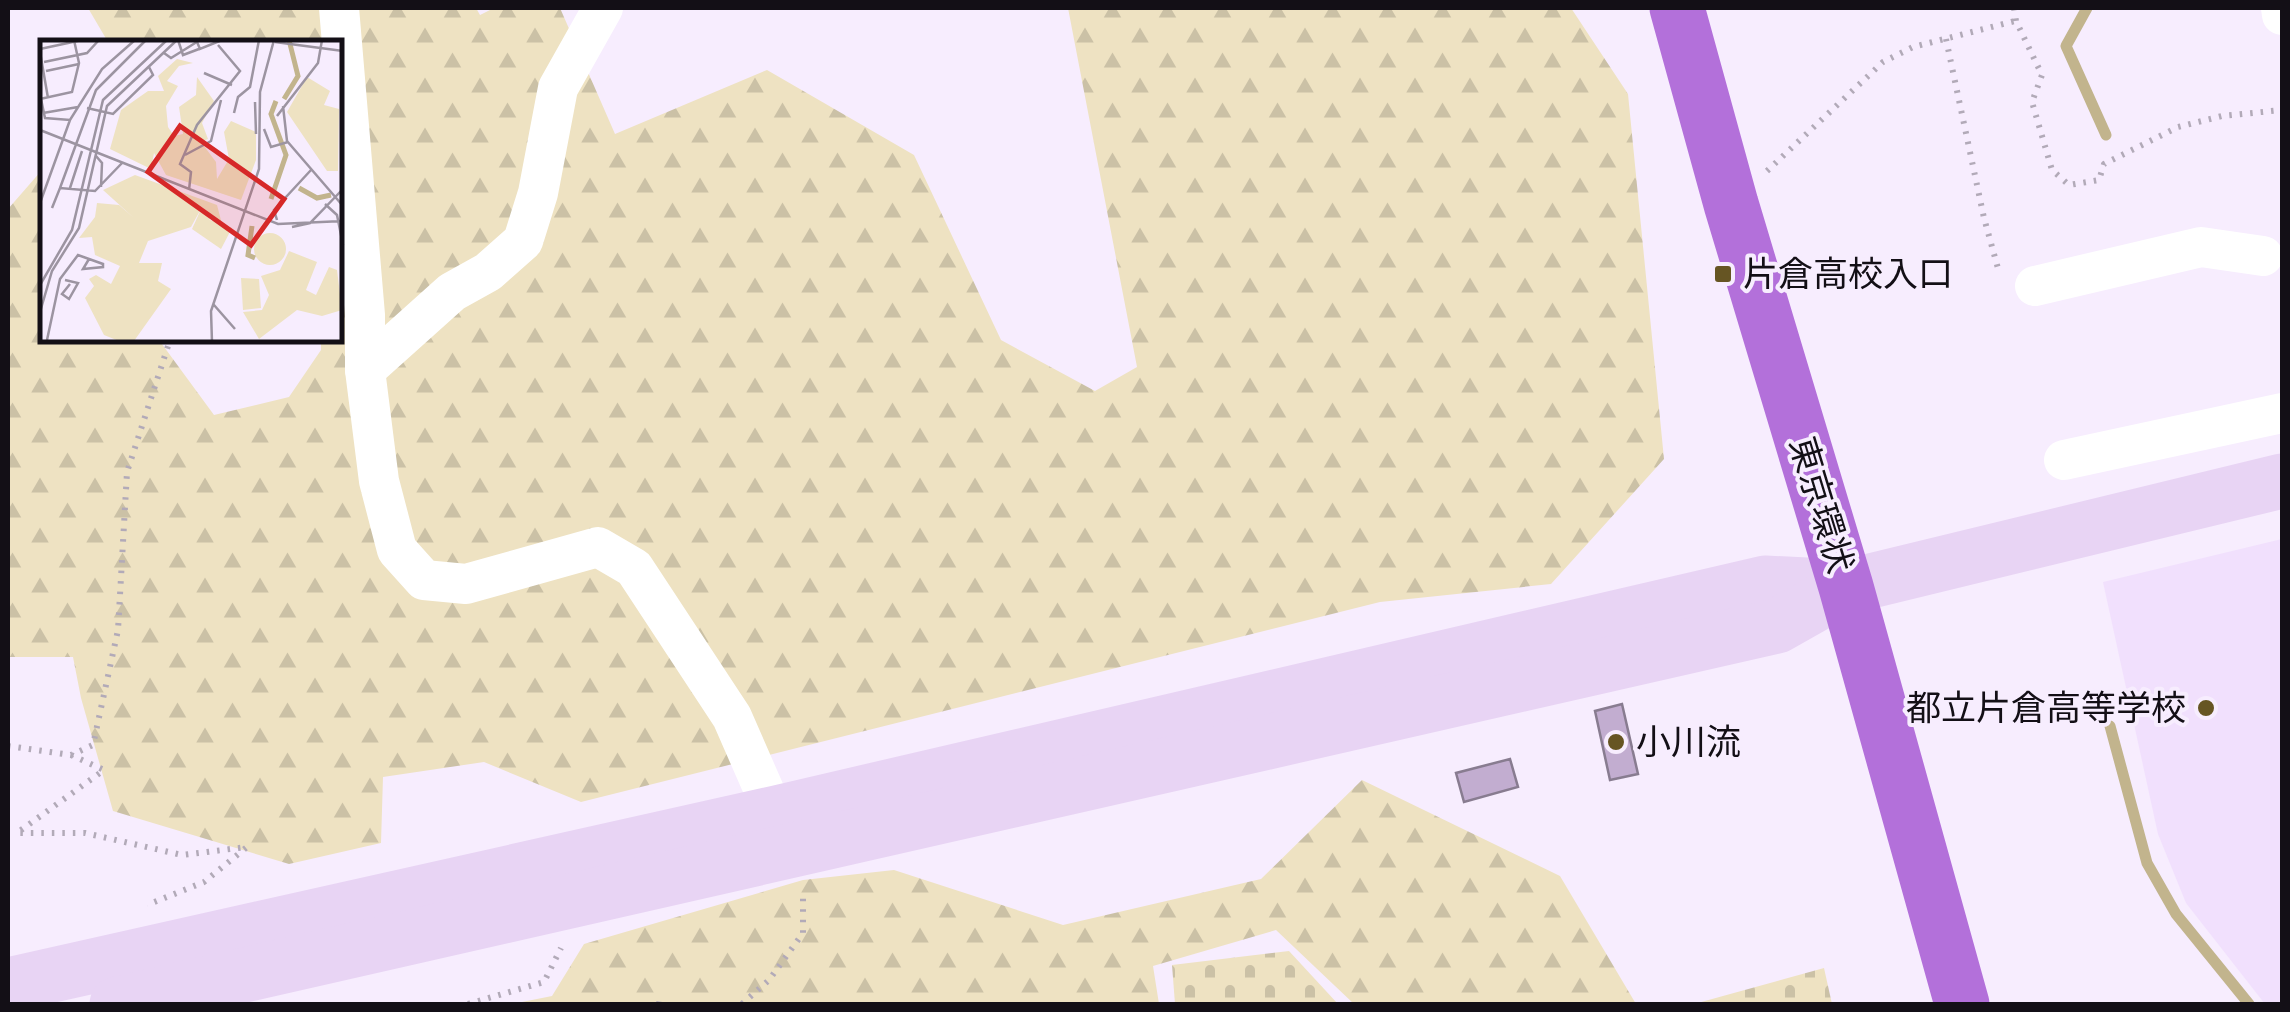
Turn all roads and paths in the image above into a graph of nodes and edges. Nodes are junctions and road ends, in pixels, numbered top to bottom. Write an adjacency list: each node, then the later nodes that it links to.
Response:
1 (340, 8): 14 (street)
2 (603, 8): 14 (street)
3 (1677, 8): 18 (highway, 東京環状)
4 (2014, 8): 7 (path)
5 (2281, 8): 6 (street)
6 (2282, 15)
7 (2016, 21): 8 (path); 9 (path)
8 (1946, 39): 10 (path); 12 (path)
9 (2282, 110)
10 (1759, 178)
11 (2276, 263): 12 (street)
12 (2022, 286)
13 (169, 342): 20 (path)
14 (366, 370): 21 (street)
15 (2282, 413): 16 (street)
16 (2064, 460)
17 (2282, 482): 18 (street)
18 (1846, 587): 21 (street); 29 (highway, 東京環状)
19 (8, 746): 20 (path)
20 (71, 755): 22 (path)
21 (783, 833): 25 (street); 26 (street)
22 (132, 910)
23 (568, 933): 27 (path)
24 (803, 934): 28 (path)
25 (8, 985)
26 (117, 1004)
27 (468, 1004)
28 (742, 1004)
29 (1962, 1004)

